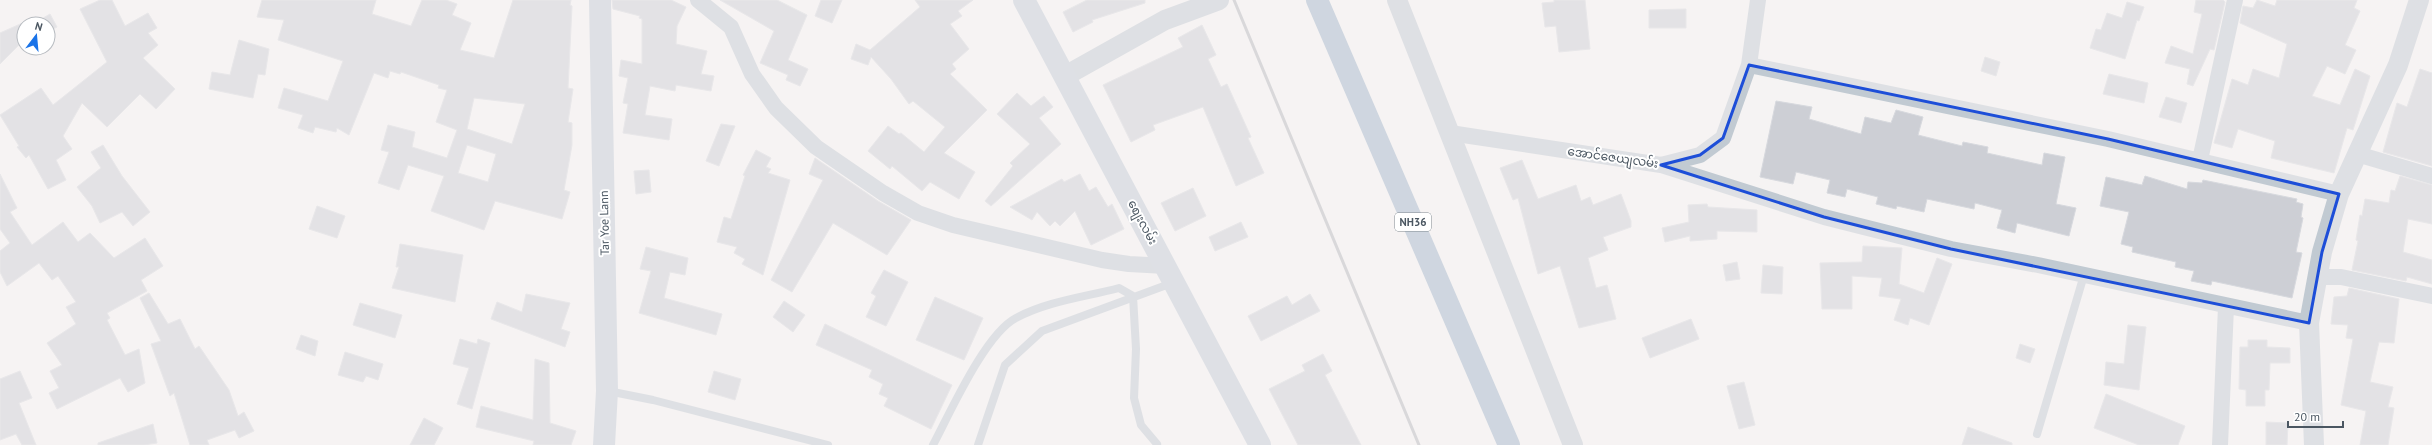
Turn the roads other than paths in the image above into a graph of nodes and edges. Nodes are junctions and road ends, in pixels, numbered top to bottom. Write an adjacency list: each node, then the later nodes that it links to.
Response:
1 (600, 0): 25 (main road, Tar Yoe Lann)
2 (698, 0): 18 (street)
3 (1024, 0): 11 (main road, စျေးလမ်း)
4 (1219, 0): 11 (street)
5 (1317, 0): 33 (highway, NH36)
6 (1397, 0): 12 (street)
7 (1758, 0): 10 (street, အောင်ဇေယျလမ်း)
8 (2235, 0): 14 (street)
9 (2420, 0): 13 (street)
10 (1749, 65): 14 (street); 15 (street, အောင်ဇေယျလမ်း)
11 (1065, 76): 18 (main road, စျေးလမ်း)
12 (1450, 132): 15 (street, အောင်ဇေယျလမ်း); 34 (street)
13 (2357, 154): 16 (street); 17 (street)
14 (2200, 160): 17 (street)
15 (1661, 165): 19 (street)
16 (2432, 176)
17 (2339, 194): 20 (street)
18 (1170, 274): 21 (lane); 32 (main road, စျေးလမ်း)
19 (2084, 275): 23 (street); 26 (lane)
20 (2318, 276): 22 (street); 24 (street)
21 (1133, 296): 27 (lane); 30 (lane); 31 (lane)
22 (2432, 296)
23 (2226, 307): 24 (street); 35 (street)
24 (2309, 323): 36 (street)
25 (607, 391): 28 (main road, Tar Yoe Lann); 29 (lane)
26 (2037, 434)
27 (1157, 444)
28 (604, 445)
29 (828, 445)
30 (933, 445)
31 (978, 445)
32 (1260, 445)
33 (1509, 445)
34 (1573, 445)
35 (2220, 445)
36 (2314, 445)

